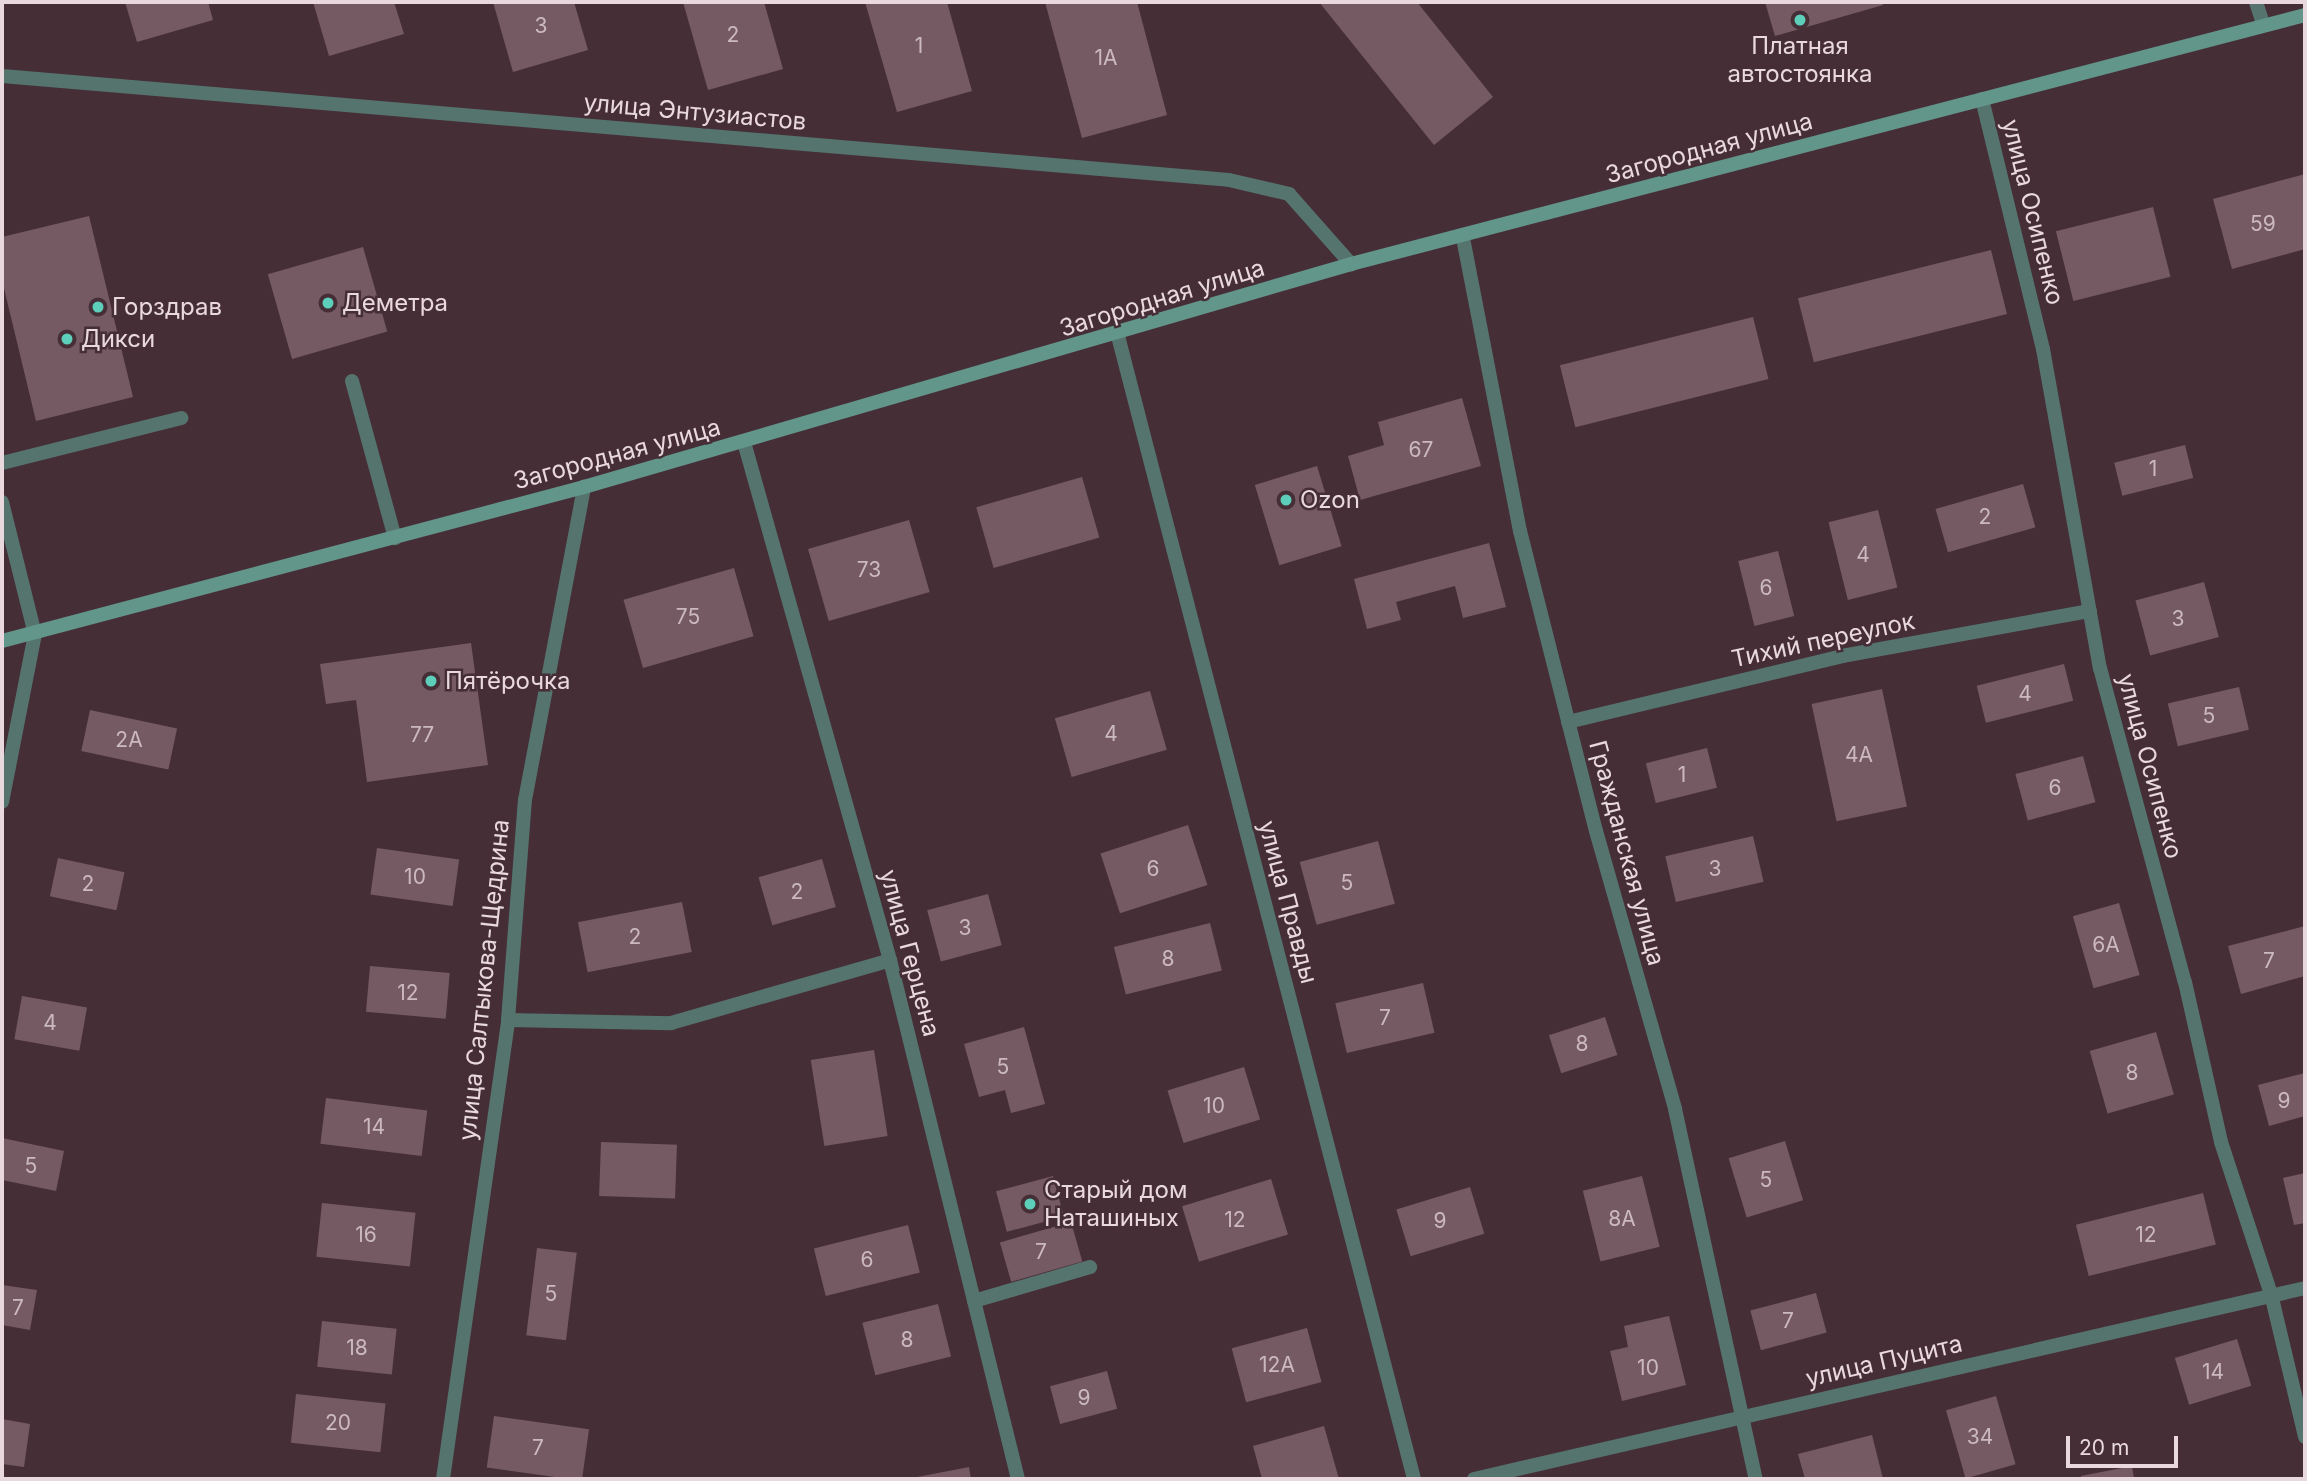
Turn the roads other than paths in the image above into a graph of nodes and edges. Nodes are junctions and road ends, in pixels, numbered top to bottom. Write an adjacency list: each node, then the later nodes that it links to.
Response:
1 (2256, 2): 3 (street)
2 (2305, 15): 3 (street, Загородная улица)
3 (2263, 24): 5 (street, Загородная улица)
4 (2, 76): 7 (street, улица Энтузиастов)
5 (1982, 99): 6 (street, Загородная улица); 16 (street, улица Осипенко)
6 (1463, 238): 7 (street, Загородная улица); 19 (street, Гражданская улица)
7 (1351, 264): 8 (street, Загородная улица)
8 (1118, 336): 11 (street, Загородная улица); 31 (street, улица Правды)
9 (352, 381): 15 (street)
10 (181, 418): 12 (street)
11 (744, 442): 13 (street, Загородная улица); 21 (street, улица Герцена)
12 (2, 463)
13 (584, 487): 15 (street, Загородная улица); 22 (street, улица Салтыкова-Щедрина)
14 (2, 502): 17 (street)
15 (395, 538): 17 (street, Загородная улица)
16 (2090, 611): 19 (street, Тихий переулок); 25 (street, улица Осипенко)
17 (35, 634): 18 (street, Загородная улица); 20 (street)
18 (2, 641)
19 (1568, 722): 27 (street, Гражданская улица)
20 (2, 802)
21 (890, 960): 22 (street); 26 (street, улица Герцена)
22 (508, 1020): 29 (street, улица Салтыкова-Щедрина)
23 (1090, 1267): 26 (street)
24 (2305, 1288): 25 (street, улица Пуцита)
25 (2271, 1294): 27 (street, улица Пуцита); 28 (street, улица Осипенко)
26 (974, 1301): 30 (street, улица Герцена)
27 (1741, 1417): 32 (street, улица Пуцита); 33 (street, Гражданская улица)
28 (2305, 1437)
29 (443, 1479)
30 (1018, 1479)
31 (1414, 1479)
32 (1474, 1479)
33 (1756, 1479)

